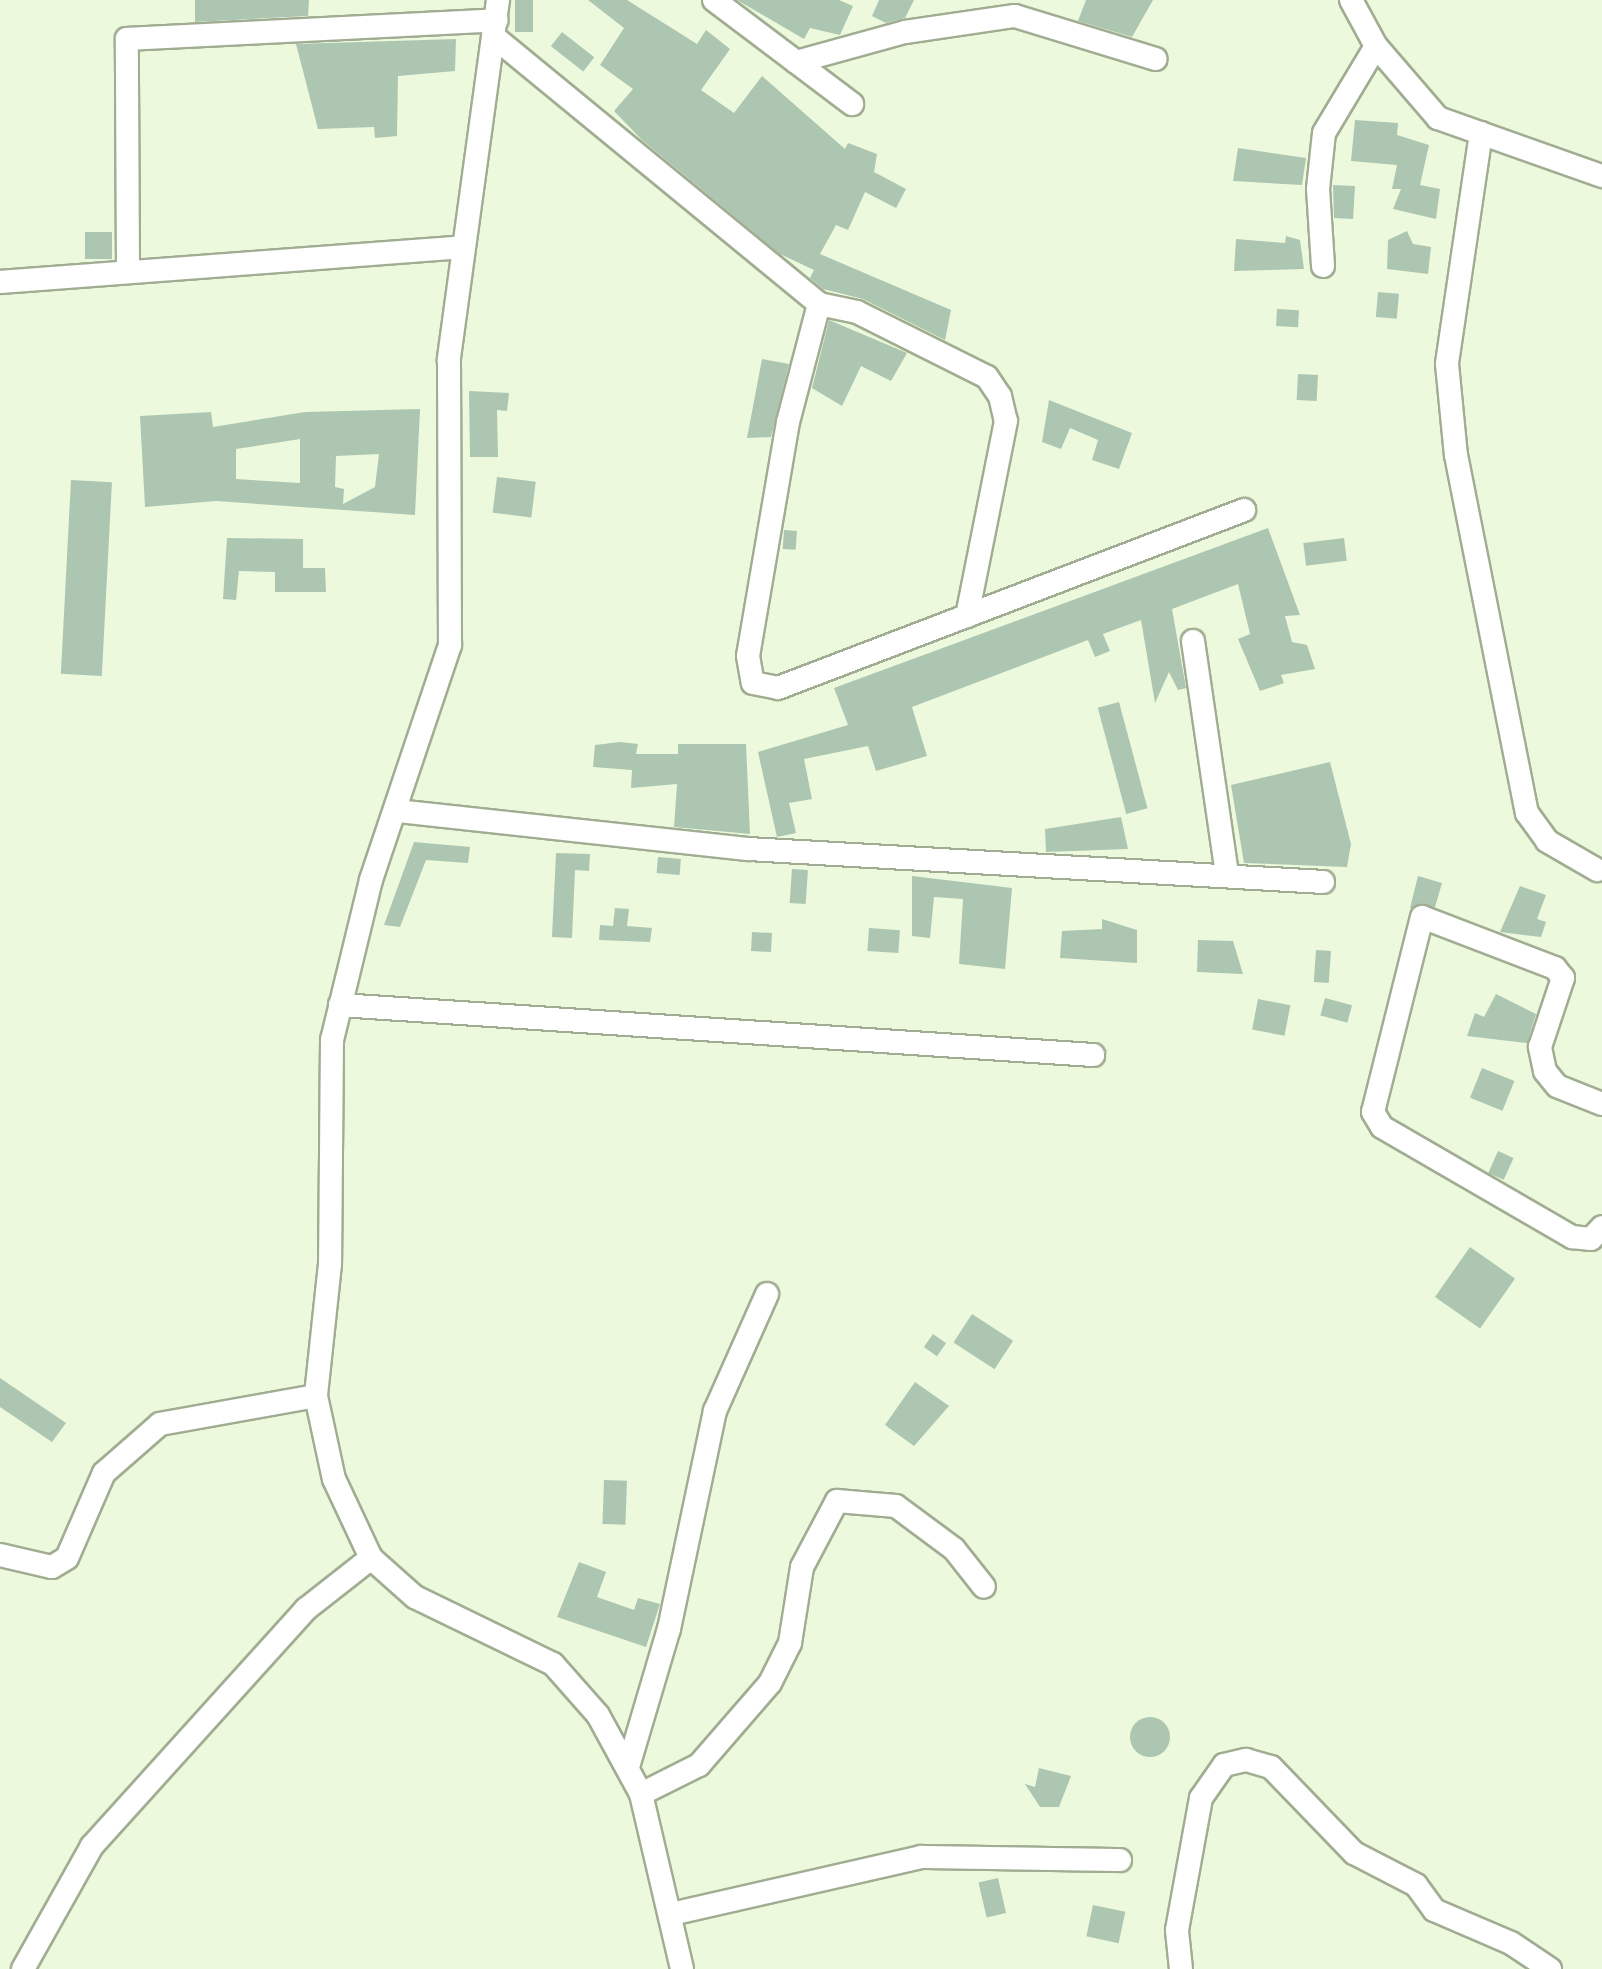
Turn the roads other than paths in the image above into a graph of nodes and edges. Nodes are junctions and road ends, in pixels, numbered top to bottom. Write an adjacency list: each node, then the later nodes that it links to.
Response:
1 (714, 0): 7 (street)
2 (1351, 0): 5 (street)
3 (1019, 8): 6 (street); 7 (street)
4 (496, 19): 11 (street); 13 (street); 15 (street)
5 (1376, 46): 9 (street); 12 (street)
6 (1156, 59)
7 (796, 62): 8 (street)
8 (852, 104)
9 (1481, 133): 10 (street); 20 (street)
10 (1602, 176)
11 (463, 247): 13 (street); 19 (street)
12 (1323, 266)
13 (128, 268): 14 (street)
14 (0, 282)
15 (819, 304): 17 (street); 17 (street)
16 (1244, 510): 17 (street)
17 (967, 616)
18 (1193, 641): 21 (street)
19 (398, 811): 21 (street); 23 (street)
20 (1597, 870)
21 (1227, 875): 22 (street)
22 (1323, 882)
23 (340, 1005): 24 (street); 28 (street)
24 (1093, 1055)
25 (1602, 1104): 26 (street)
26 (1602, 1227)
27 (767, 1294): 32 (street)
28 (316, 1396): 29 (street); 30 (street)
29 (0, 1555)
30 (371, 1558): 32 (street); 36 (street)
31 (984, 1587): 33 (street)
32 (628, 1767): 33 (street)
33 (641, 1794): 35 (street)
34 (1120, 1860): 35 (street)
35 (671, 1914): 37 (street)
36 (23, 1969)
37 (682, 1969)
38 (1181, 1969): 39 (street)
39 (1550, 1969)

